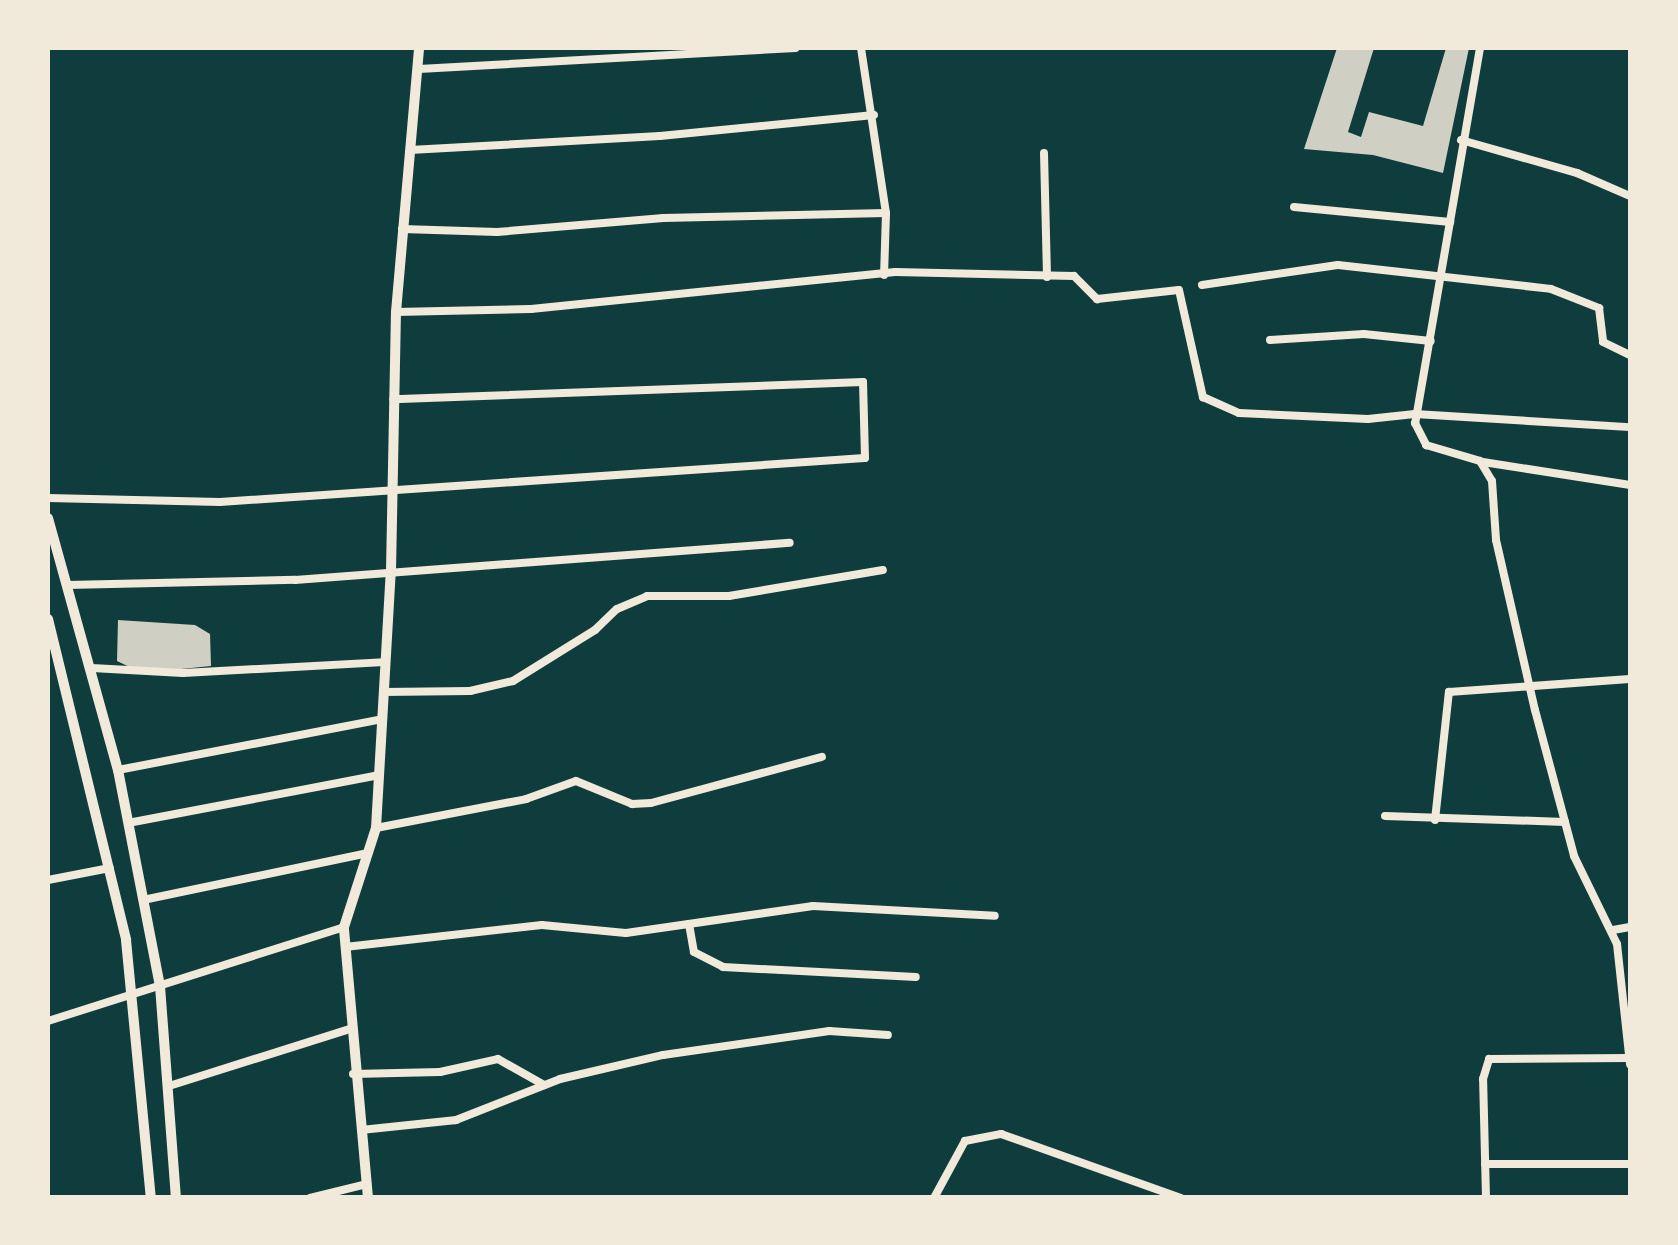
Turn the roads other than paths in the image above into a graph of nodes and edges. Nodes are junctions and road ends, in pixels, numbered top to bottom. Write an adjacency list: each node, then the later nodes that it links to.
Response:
1 (419, 48): 5 (street)
2 (795, 48): 5 (street)
3 (861, 48): 6 (street)
4 (1480, 48): 7 (street)
5 (419, 68): 8 (street)
6 (874, 115): 8 (street); 12 (street)
7 (1462, 140): 10 (street); 13 (street)
8 (410, 150): 14 (street)
9 (1044, 153): 17 (street)
10 (1630, 196)
11 (1294, 207): 13 (street)
12 (886, 213): 14 (street); 15 (street)
13 (1450, 222): 16 (street)
14 (401, 228): 19 (street)
15 (884, 275): 17 (street); 19 (street)
16 (1442, 275): 18 (street); 21 (street); 22 (street)
17 (1047, 277): 24 (street)
18 (1202, 285)
19 (396, 312): 23 (street)
20 (1270, 340): 21 (street)
21 (1430, 341): 24 (street)
22 (1630, 355)
23 (394, 400): 28 (street); 28 (street)
24 (1415, 414): 25 (street); 26 (street)
25 (1630, 427)
26 (1480, 461): 27 (street); 39 (street)
27 (1630, 485)
28 (390, 488): 29 (street); 33 (street)
29 (48, 498)
30 (48, 518): 34 (street)
31 (790, 543): 33 (street)
32 (883, 570): 40 (street)
33 (391, 571): 34 (street); 36 (street)
34 (67, 585): 37 (street)
35 (48, 619): 51 (street)
36 (384, 662): 37 (street); 40 (street)
37 (92, 668): 43 (street)
38 (1630, 679): 39 (street)
39 (1530, 688): 46 (street); 47 (street)
40 (383, 692): 41 (street)
41 (382, 719): 43 (street); 44 (street)
42 (822, 757): 49 (street)
43 (118, 770): 48 (street)
44 (379, 775): 48 (street); 49 (street)
45 (1385, 816): 46 (street)
46 (1434, 820): 47 (street)
47 (1565, 822): 58 (street)
48 (128, 823): 53 (street)
49 (376, 828): 50 (street)
50 (372, 853): 53 (street); 56 (street)
51 (110, 868): 52 (street); 62 (street)
52 (48, 880)
53 (143, 900): 61 (street)
54 (995, 916): 55 (street)
55 (690, 924): 59 (street); 60 (street)
56 (344, 927): 59 (street); 61 (street)
57 (1630, 928): 58 (street)
58 (1613, 930): 66 (street)
59 (345, 947): 64 (street)
60 (916, 977)
61 (160, 986): 62 (street); 69 (street)
62 (132, 994): 63 (street); 74 (street)
63 (48, 1021)
64 (350, 1029): 67 (street); 69 (street)
65 (888, 1035): 68 (street)
66 (1629, 1061): 71 (street)
67 (352, 1074): 68 (street); 70 (street)
68 (544, 1085): 70 (street)
69 (169, 1086): 75 (street)
70 (361, 1130): 73 (street)
71 (1486, 1164): 72 (street); 80 (street)
72 (1630, 1164)
73 (367, 1184): 76 (street); 77 (street)
74 (150, 1198)
75 (176, 1198)
76 (310, 1198)
77 (368, 1198)
78 (934, 1198): 79 (street)
79 (1180, 1198)
80 (1486, 1198)

